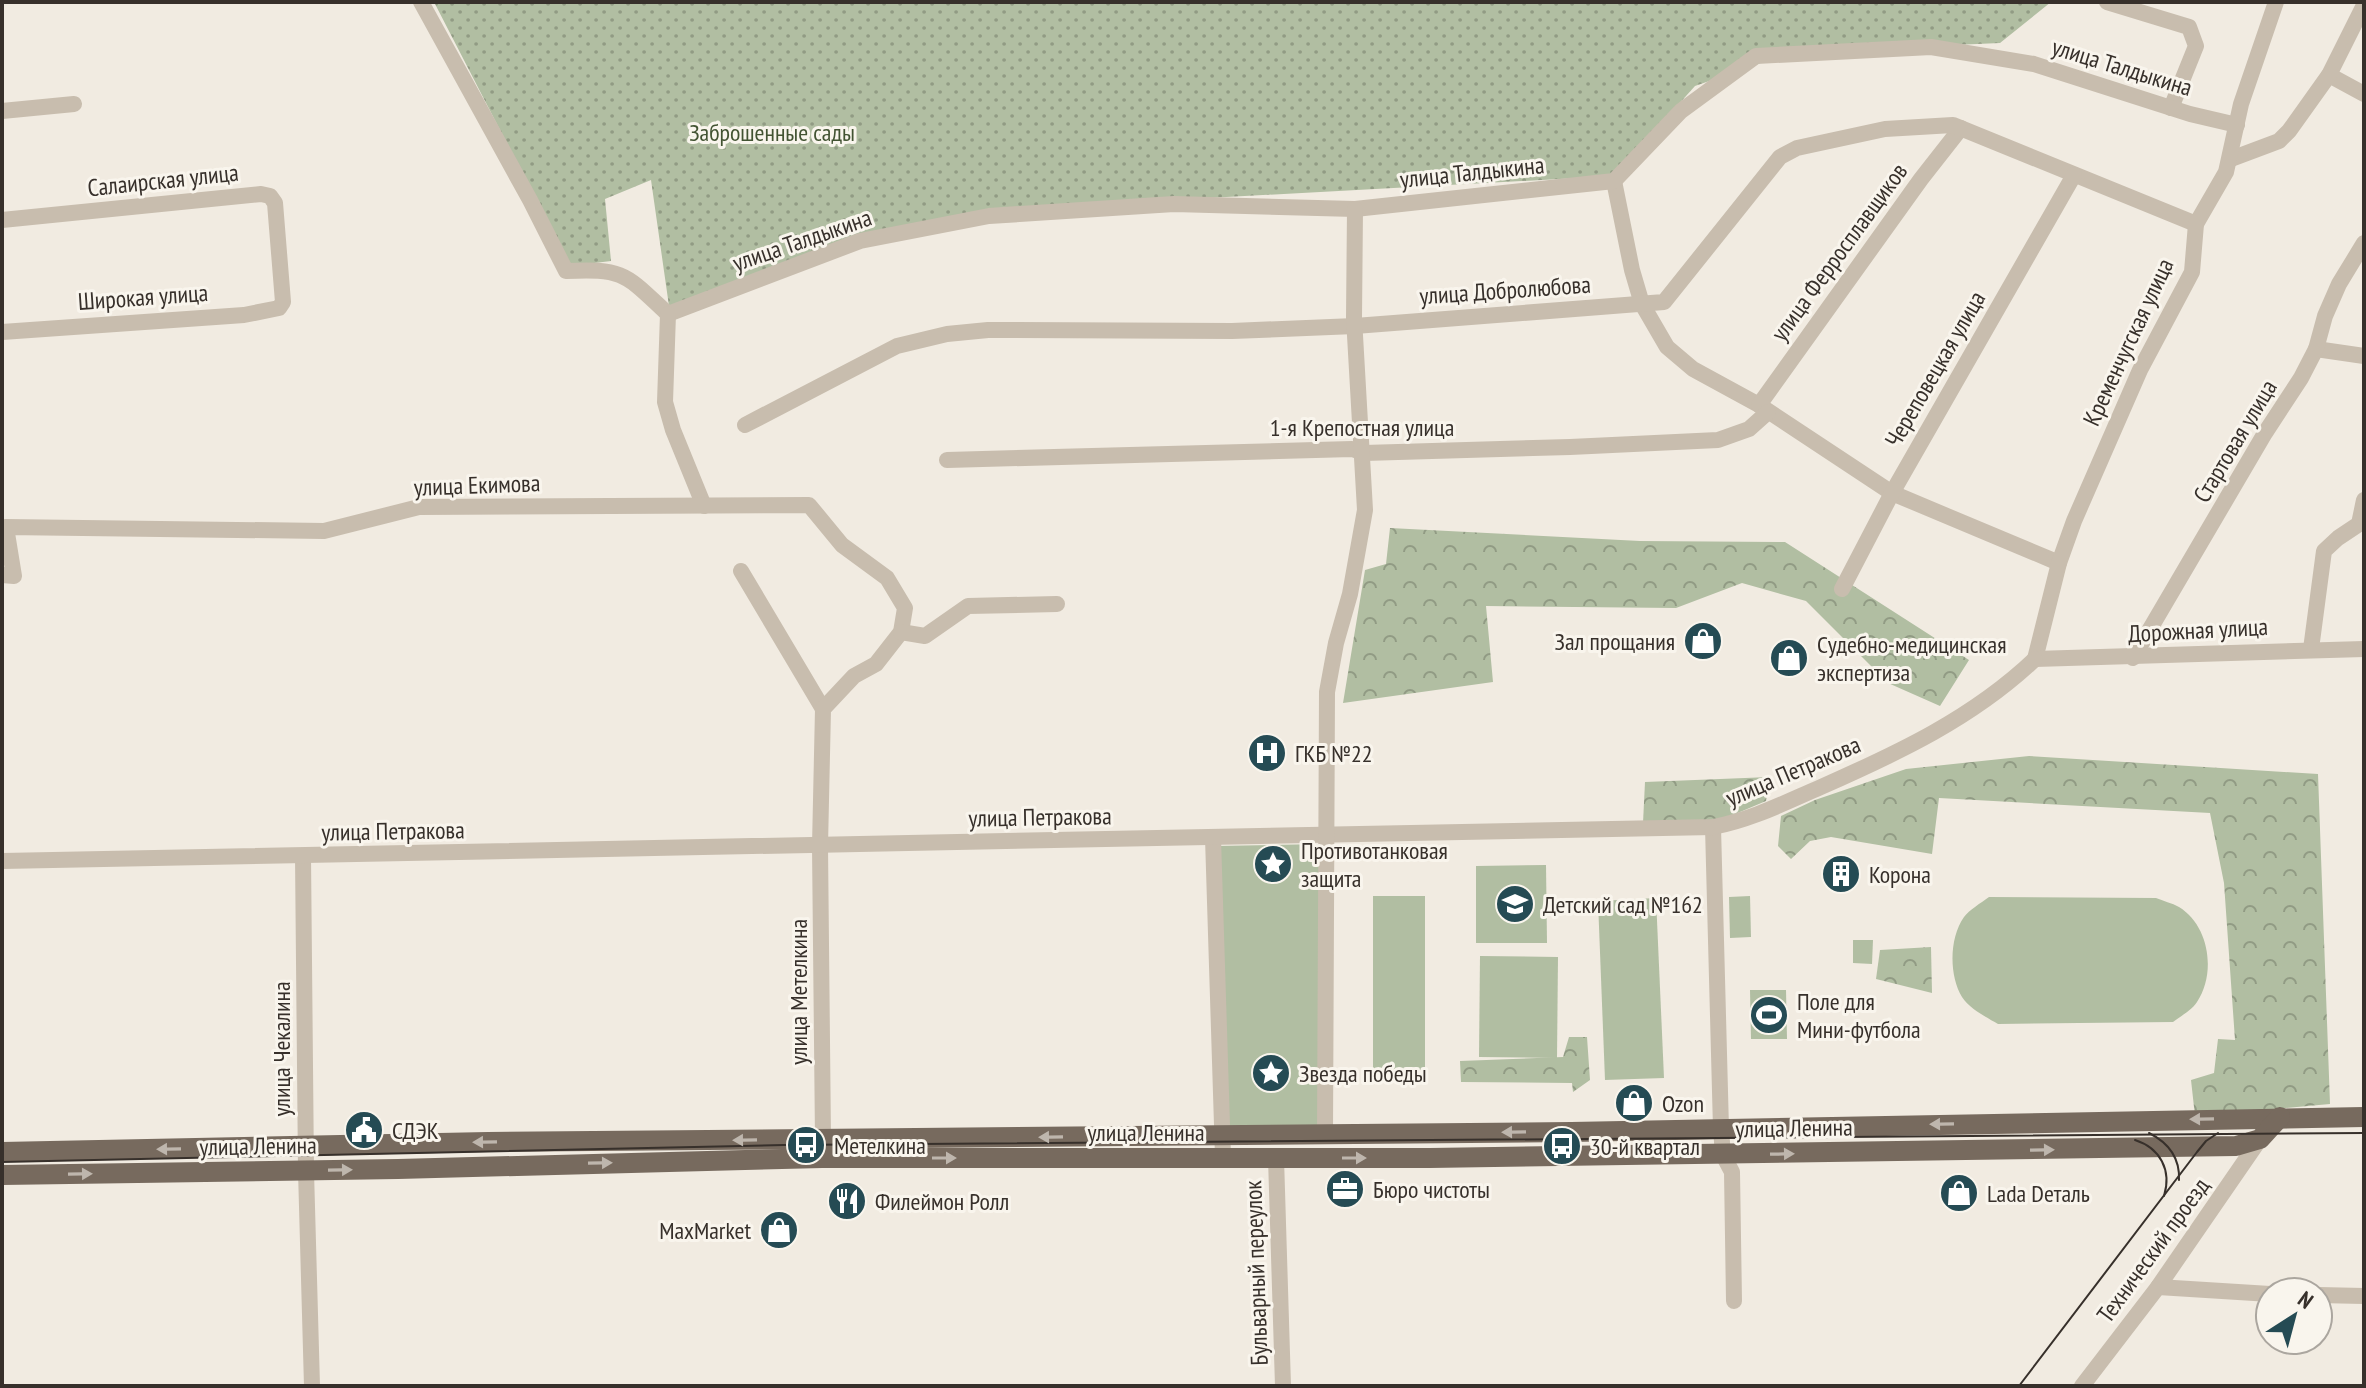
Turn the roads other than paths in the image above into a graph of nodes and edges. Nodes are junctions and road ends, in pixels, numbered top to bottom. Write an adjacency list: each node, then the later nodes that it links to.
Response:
1 (421, 2): 21 (street)
2 (2107, 2): 8 (street)
3 (2276, 2): 10 (street, Кременчугская улица)
4 (2364, 5): 5 (street)
5 (2329, 75): 6 (street); 12 (street)
6 (2364, 94)
7 (74, 104): 9 (street)
8 (2171, 108): 10 (street, улица Талдыкина); 14 (street, улица Талдыкина)
9 (2, 111)
10 (2237, 125): 12 (street, Кременчугская улица)
11 (1961, 128): 13 (street, улица Добролюбова); 20 (street, улица Добролюбова); 26 (street, улица Ферросплавщиков)
12 (2231, 159): 17 (street, Кременчугская улица)
13 (2074, 175): 17 (street, улица Добролюбова); 30 (street, Череповецкая улица)
14 (1614, 181): 15 (street, улица Талдыкина); 20 (street)
15 (1355, 209): 21 (street, улица Талдыкина); 22 (street)
16 (3, 217): 19 (street, Салаирская улица)
17 (2196, 224): 33 (street, Кременчугская улица)
18 (2364, 243): 24 (street, Стартовая улица)
19 (283, 302): 23 (street, Широкая улица)
20 (1642, 304): 22 (street, улица Добролюбова); 26 (street)
21 (668, 314): 32 (street)
22 (1355, 326): 27 (street, улица Добролюбова); 28 (street)
23 (2, 332)
24 (2316, 349): 25 (street); 41 (street, Стартовая улица)
25 (2364, 356)
26 (1763, 408): 28 (street, 1-я Крепостная улица); 30 (street)
27 (745, 425)
28 (1364, 453): 29 (street, 1-я Крепостная улица); 45 (street)
29 (947, 460)
30 (1892, 493): 33 (street); 36 (street, Череповецкая улица)
31 (2364, 500): 39 (street)
32 (704, 506): 35 (street, улица Екимова); 38 (street, улица Екимова)
33 (2059, 563): 42 (street, Кременчугская улица)
34 (741, 571): 43 (street)
35 (8, 575)
36 (1842, 589)
37 (1057, 604): 38 (street)
38 (901, 632): 43 (street)
39 (2311, 649): 40 (street, Дорожная улица); 41 (street, Дорожная улица)
40 (2364, 649)
41 (2133, 658): 42 (street, Дорожная улица)
42 (2035, 659): 44 (street, улица Петракова)
43 (823, 709): 47 (street, улица Метелкина)
44 (1713, 827): 45 (street, улица Петракова); 52 (street)
45 (1327, 836): 46 (street, улица Петракова); 54 (street)
46 (1213, 838): 47 (street, улица Петракова); 53 (street)
47 (820, 846): 48 (street, улица Петракова); 55 (street, улица Метелкина)
48 (303, 856): 49 (street, улица Петракова); 57 (street, улица Чекалина)
49 (2, 861)
50 (2280, 1117): 51 (main road, улица Ленина); 52 (main road, улица Ленина, one-way to 52); 56 (main road)
51 (2364, 1117)
52 (1721, 1129): 54 (main road, улица Ленина, one-way to 54); 60 (street)
53 (1222, 1134): 54 (main road, улица Ленина); 55 (main road, улица Ленина, one-way to 55); 61 (street)
54 (1325, 1134)
55 (823, 1139): 57 (main road, улица Ленина, one-way to 57)
56 (2260, 1139): 58 (main road, улица Ленина); 65 (street, Технический проезд)
57 (305, 1146): 59 (main road, улица Ленина, one-way to 59); 63 (street, улица Чекалина)
58 (2222, 1147): 60 (main road, улица Ленина, one-way to 58); 65 (street)
59 (2, 1152)
60 (1723, 1155): 62 (main road, улица Ленина, one-way to 60); 70 (street)
61 (1223, 1157): 62 (main road, улица Ленина); 63 (main road, улица Ленина, one-way to 61)
62 (1276, 1158): 72 (street, Бульварный переулок)
63 (306, 1171): 64 (main road, улица Ленина, one-way to 63); 71 (street, улица Чекалина)
64 (2, 1175)
65 (2235, 1177): 66 (street, Технический проезд)
66 (2158, 1287): 67 (street); 73 (street, Технический проезд)
67 (2254, 1293)
68 (2334, 1295): 69 (street)
69 (2364, 1296)
70 (1734, 1301)
71 (312, 1386)
72 (1283, 1386)
73 (2082, 1386)

